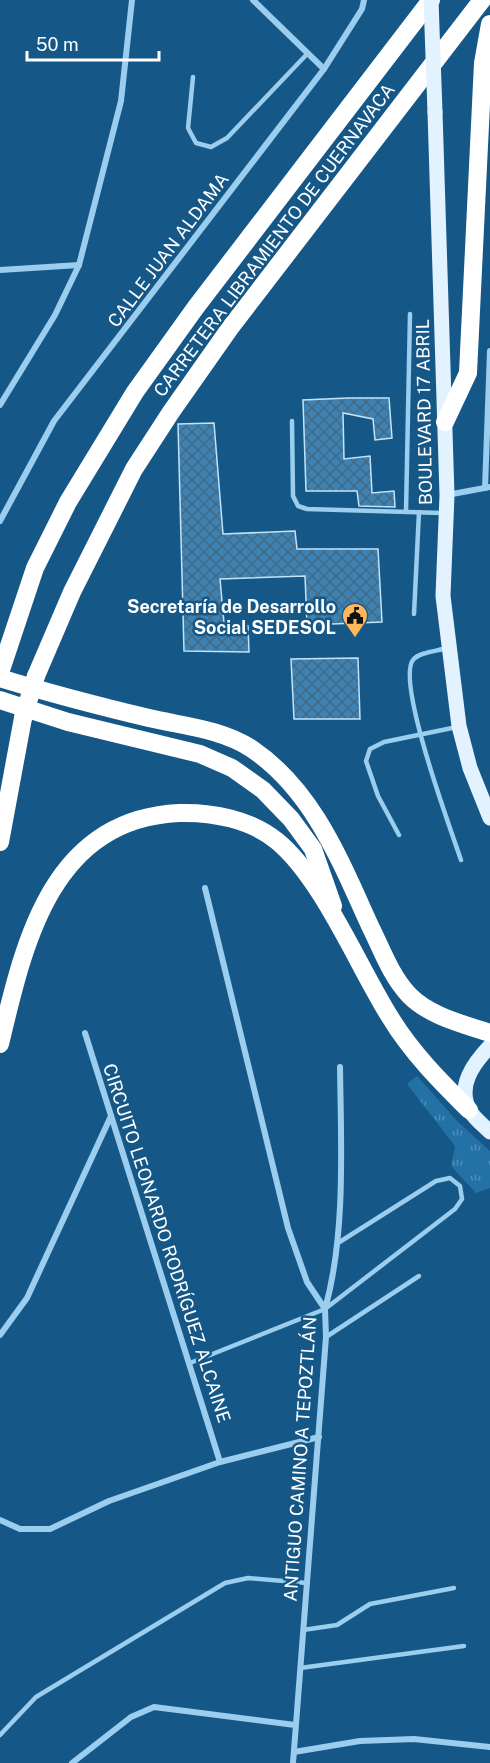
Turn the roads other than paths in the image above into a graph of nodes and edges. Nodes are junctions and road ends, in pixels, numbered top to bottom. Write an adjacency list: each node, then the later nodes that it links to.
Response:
1 (132, 0): 10 (street)
2 (253, 0): 7 (street)
3 (364, 0): 8 (street, CALLE JUAN ALDAMA)
4 (431, 0): 16 (main road, BOULEVARD 17 ABRIL, bridge); 25 (highway, CARRETERA LIBRAMIENTO DE CUERNAVACA)
5 (482, 0): 31 (highway, CARRETERA LIBRAMIENTO DE CUERNAVACA, bridge)
6 (490, 24): 16 (highway)
7 (308, 53): 8 (street); 9 (lane)
8 (324, 69): 22 (street, CALLE JUAN ALDAMA)
9 (193, 77)
10 (79, 265): 11 (street); 14 (street)
11 (0, 270)
12 (410, 314): 19 (lane)
13 (490, 351): 17 (street)
14 (0, 405)
15 (292, 422): 19 (lane)
16 (445, 422): 18 (main road, BOULEVARD 17 ABRIL)
17 (487, 488): 18 (street)
18 (447, 495): 21 (main road, BOULEVARD 17 ABRIL)
19 (406, 512): 20 (lane)
20 (419, 512): 21 (lane); 23 (lane)
21 (445, 514): 24 (main road, BOULEVARD 17 ABRIL)
22 (0, 521)
23 (414, 614)
24 (450, 648): 27 (main road, BOULEVARD 17 ABRIL); 28 (lane)
25 (0, 673): 36 (highway)
26 (0, 700): 34 (highway)
27 (459, 726): 28 (lane); 29 (main road, BOULEVARD 17 ABRIL)
28 (419, 735): 30 (lane); 32 (lane)
29 (490, 818)
30 (399, 835)
31 (0, 842)
32 (461, 860)
33 (205, 888): 45 (street, ANTIGUO CAMINO A TEPOZTLÁN)
34 (340, 932): 37 (highway); 40 (highway)
35 (85, 1033): 41 (street, CIRCUITO LEONARDO RODRÍGUEZ ALCAINE)
36 (490, 1033)
37 (0, 1044)
38 (490, 1046): 40 (main road)
39 (340, 1067): 43 (street)
40 (469, 1110): 42 (main road)
41 (111, 1116): 46 (street); 48 (street, CIRCUITO LEONARDO RODRÍGUEZ ALCAINE)
42 (490, 1132)
43 (338, 1243): 45 (street); 45 (lane)
44 (419, 1276): 47 (lane)
45 (325, 1309): 47 (street, ANTIGUO CAMINO A TEPOZTLÁN); 48 (lane)
46 (0, 1335)
47 (326, 1338): 49 (street, ANTIGUO CAMINO A TEPOZTLÁN)
48 (190, 1363): 50 (street, CIRCUITO LEONARDO RODRÍGUEZ ALCAINE)
49 (319, 1437): 50 (street); 52 (street, ANTIGUO CAMINO A TEPOZTLÁN)
50 (220, 1462): 51 (street)
51 (0, 1520)
52 (307, 1583): 54 (street, ANTIGUO CAMINO A TEPOZTLÁN); 58 (lane)
53 (454, 1588): 54 (lane)
54 (303, 1630): 56 (street, ANTIGUO CAMINO A TEPOZTLÁN)
55 (464, 1646): 56 (lane)
56 (300, 1668): 57 (street, ANTIGUO CAMINO A TEPOZTLÁN)
57 (296, 1725): 60 (street, ANTIGUO CAMINO A TEPOZTLÁN); 61 (street)
58 (0, 1735)
59 (490, 1747): 60 (street)
60 (294, 1752): 62 (street, ANTIGUO CAMINO A TEPOZTLÁN)
61 (72, 1763)
62 (293, 1763)

